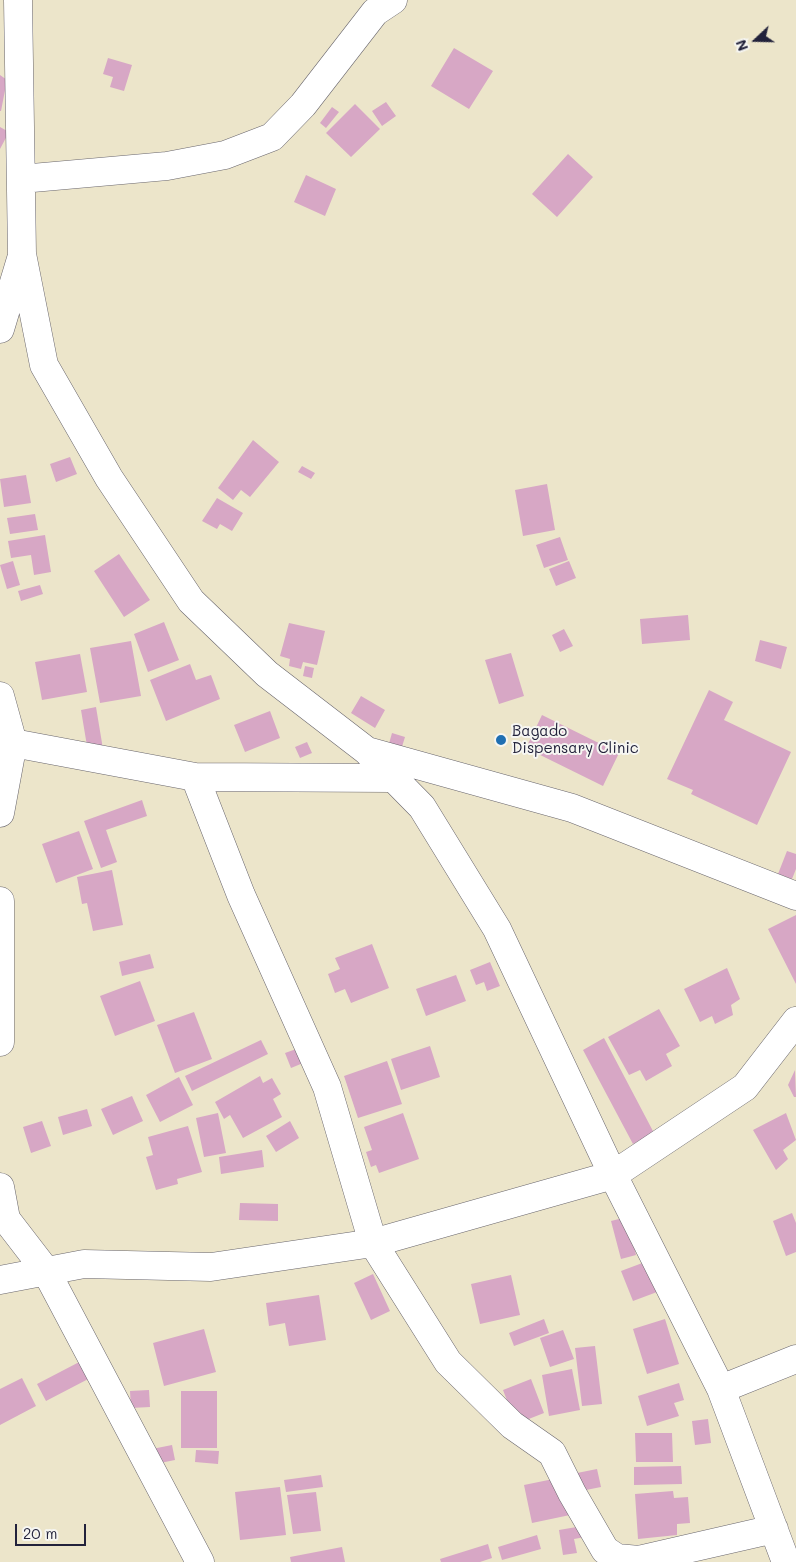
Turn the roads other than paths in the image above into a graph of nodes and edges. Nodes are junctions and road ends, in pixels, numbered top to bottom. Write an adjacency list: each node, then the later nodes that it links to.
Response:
1 (18, 0): 3 (street)
2 (393, 0): 3 (street)
3 (21, 179): 4 (street)
4 (12, 269): 5 (street); 8 (street)
5 (0, 329)
6 (0, 696): 7 (street)
7 (13, 743): 9 (street); 11 (street)
8 (367, 751): 10 (street); 12 (street)
9 (195, 777): 10 (street); 18 (street)
10 (393, 778): 16 (street)
11 (0, 813)
12 (796, 896)
13 (0, 901): 15 (street)
14 (796, 1021): 16 (street)
15 (0, 1042)
16 (613, 1175): 18 (street); 22 (street)
17 (0, 1187): 19 (street)
18 (373, 1244): 19 (street); 23 (street)
19 (46, 1271): 20 (street); 24 (street)
20 (0, 1280)
21 (796, 1359): 22 (street)
22 (722, 1389): 23 (street)
23 (774, 1529): 25 (street)
24 (200, 1562)
25 (786, 1562)

